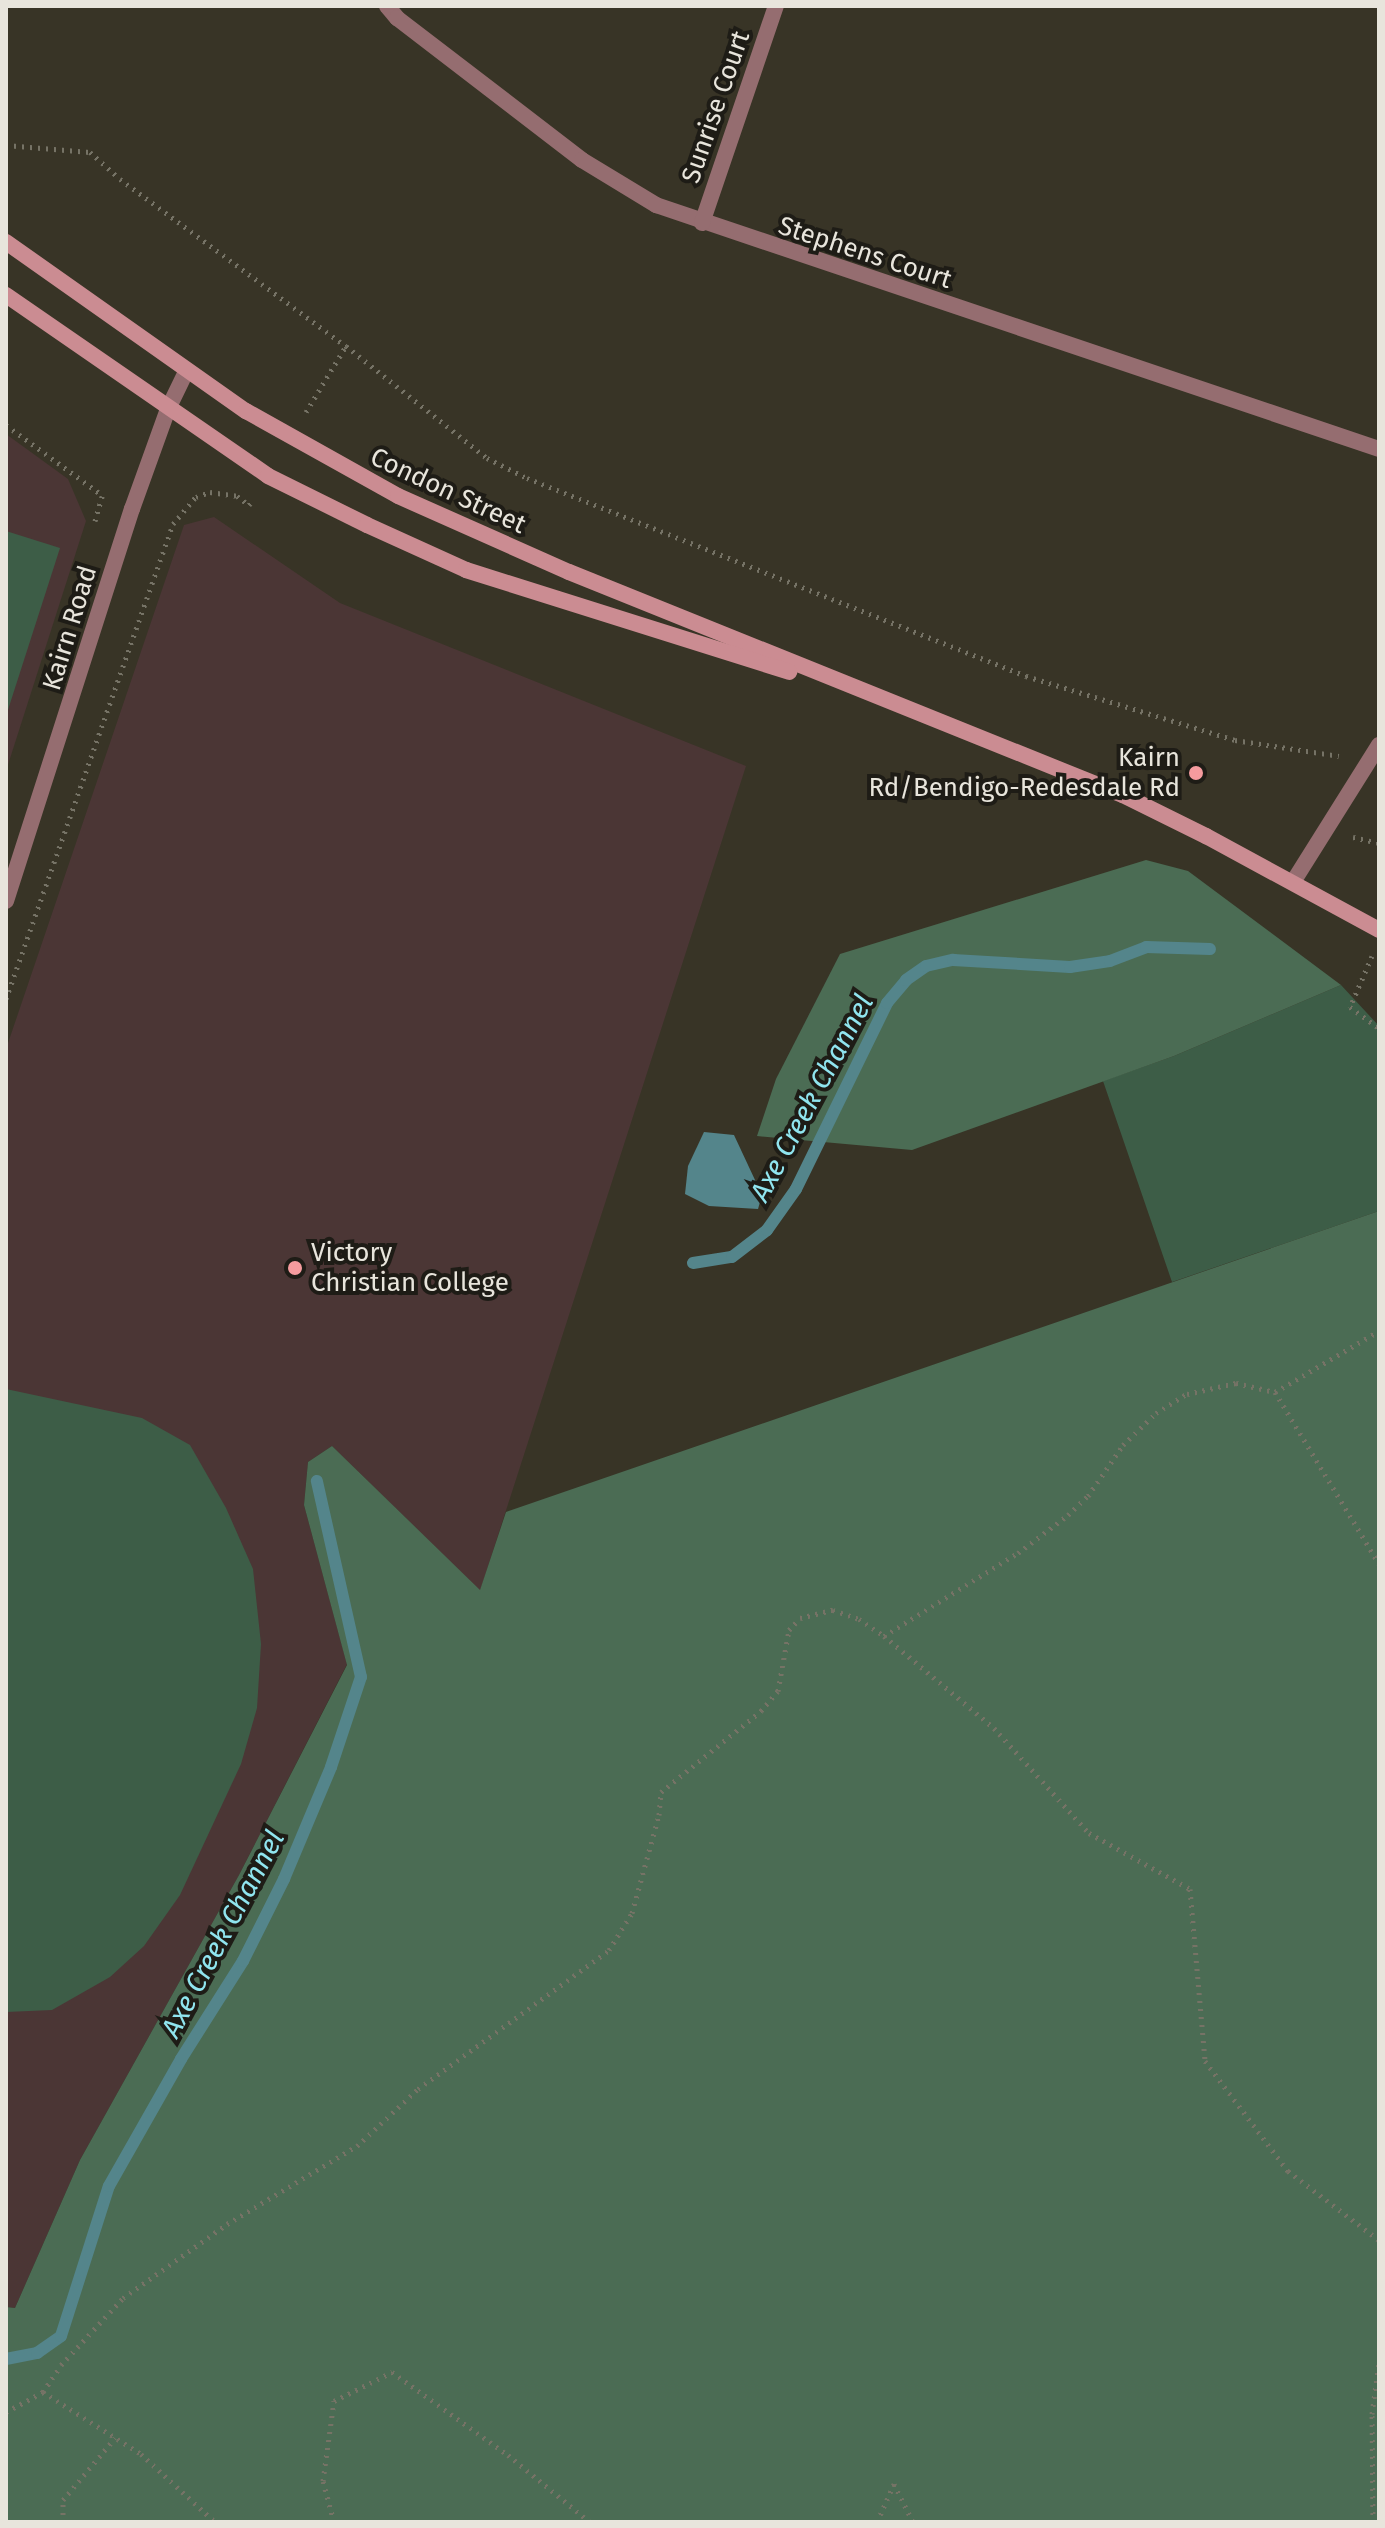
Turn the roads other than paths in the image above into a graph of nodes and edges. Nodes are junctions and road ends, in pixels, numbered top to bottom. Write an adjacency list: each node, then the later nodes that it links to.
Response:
1 (387, 6): 3 (street, Stephens Court)
2 (776, 6): 3 (street, Sunrise Court)
3 (702, 223): 8 (street, Stephens Court)
4 (6, 242): 6 (main road, Condon Street)
5 (6, 295): 7 (main road, Condon Street)
6 (186, 372): 7 (street, Kairn Road); 9 (main road, Condon Street)
7 (168, 409): 9 (main road, Condon Street); 12 (street, Kairn Road)
8 (1379, 449)
9 (909, 710): 11 (main road, Condon Street)
10 (1379, 745): 11 (street)
11 (1293, 882): 13 (main road, Condon Street)
12 (6, 901)
13 (1379, 930)

